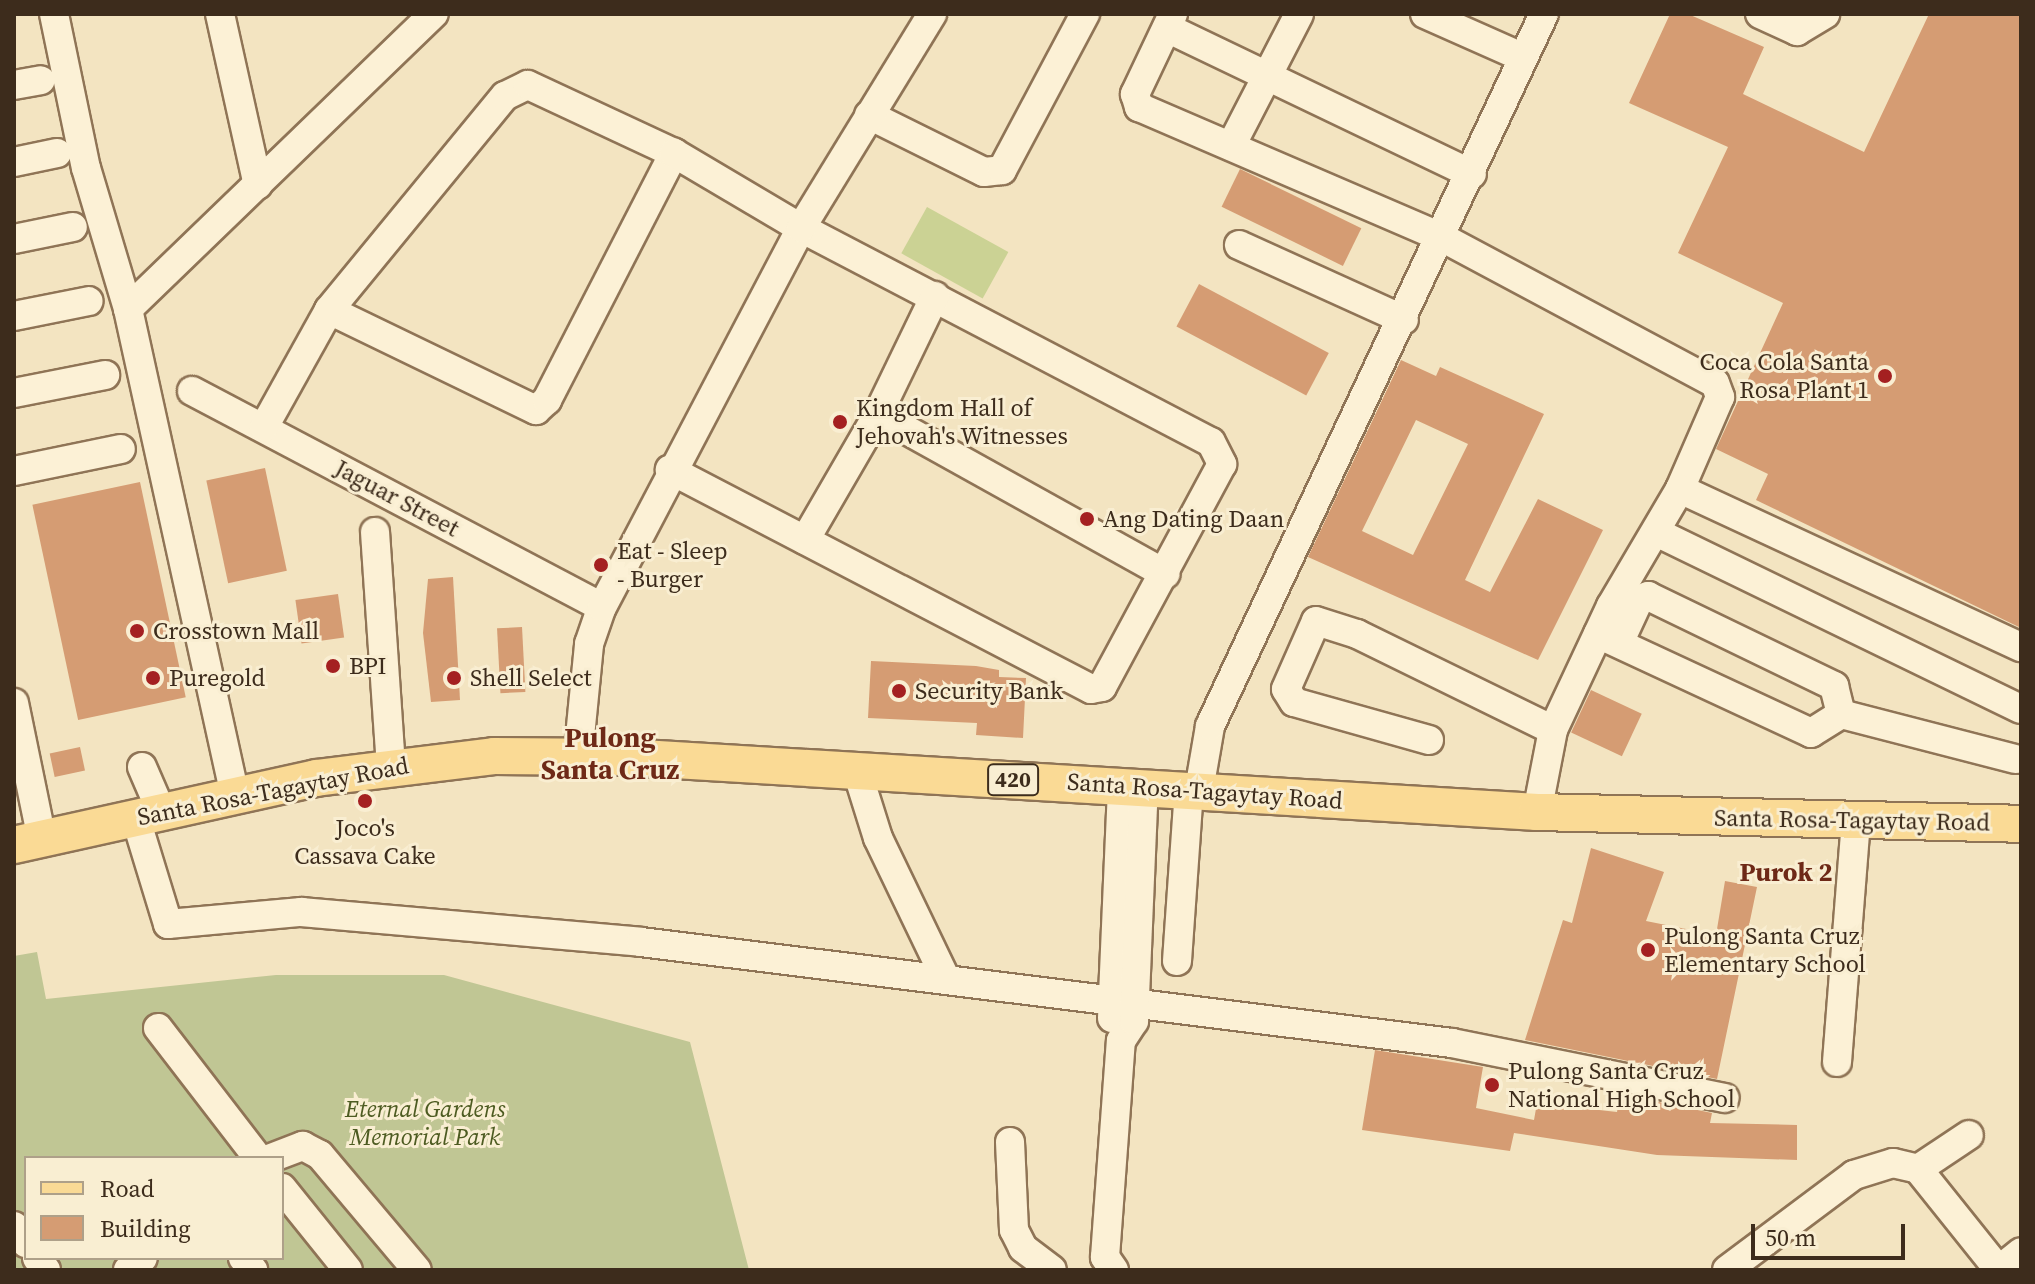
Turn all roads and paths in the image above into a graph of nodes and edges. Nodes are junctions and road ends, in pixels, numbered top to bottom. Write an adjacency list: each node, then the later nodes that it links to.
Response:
1 (54, 14): 28 (street)
2 (220, 14): 20 (street)
3 (434, 14): 20 (street)
4 (932, 14): 14 (street)
5 (1085, 14): 14 (street)
6 (1299, 14): 13 (street)
7 (1425, 14): 12 (street)
8 (1544, 14): 12 (street)
9 (1760, 14): 10 (street)
10 (1825, 14)
11 (1170, 21): 13 (street); 15 (street)
12 (1522, 57): 19 (street)
13 (1267, 80): 15 (street); 19 (street)
14 (869, 115): 22 (street)
15 (1231, 146): 23 (street)
16 (57, 153): 18 (street)
17 (674, 153): 22 (street); 29 (street); 29 (street)
18 (14, 162)
19 (1472, 174): 23 (street)
20 (258, 185): 28 (street)
21 (73, 227): 24 (street)
22 (801, 228): 26 (street); 38 (street)
23 (1443, 238): 31 (street); 40 (street)
24 (14, 239)
25 (1239, 245): 31 (street)
26 (935, 296): 35 (street); 44 (street)
27 (89, 301): 30 (street)
28 (128, 309): 60 (street)
29 (329, 310): 36 (street)
30 (14, 316)
31 (1404, 320): 59 (street)
32 (105, 375): 34 (street)
33 (192, 391): 36 (street, Jaguar Street)
34 (14, 393)
35 (878, 414): 43 (street); 44 (street)
36 (264, 427): 45 (street, Jaguar Street)
37 (121, 449): 39 (street)
38 (670, 470): 43 (street); 45 (street)
39 (14, 471)
40 (1680, 489): 42 (street); 47 (street)
41 (375, 532): 55 (street)
42 (1658, 533): 46 (street); 49 (street)
43 (805, 540): 44 (street)
44 (1165, 574)
45 (599, 617): 53 (street)
46 (1608, 638): 50 (street); 50 (street); 51 (street)
47 (2021, 647)
48 (14, 703): 65 (street)
49 (2021, 709)
50 (1841, 714): 54 (street)
51 (1553, 730): 52 (street); 61 (street)
52 (1429, 740)
53 (587, 757): 55 (main road, Santa Rosa-Tagaytay Road / 420); 57 (main road, Santa Rosa-Tagaytay Road / 420)
54 (2015, 759)
55 (391, 765): 60 (main road, Santa Rosa-Tagaytay Road / 420)
56 (142, 767): 62 (street)
57 (857, 771): 58 (main road, Santa Rosa-Tagaytay Road / 420); 67 (street)
58 (1133, 787): 59 (main road, Santa Rosa-Tagaytay Road / 420); 68 (street)
59 (1194, 790): 61 (main road, Santa Rosa-Tagaytay Road / 420); 66 (street)
60 (235, 796): 62 (main road, Santa Rosa-Tagaytay Road / 420)
61 (1537, 812): 63 (main road, Santa Rosa-Tagaytay Road / 420)
62 (148, 814): 65 (main road, Santa Rosa-Tagaytay Road / 420); 67 (street)
63 (1856, 822): 64 (main road, Santa Rosa-Tagaytay Road / 420); 70 (street)
64 (2021, 824)
65 (28, 842)
66 (1177, 961)
67 (946, 979): 68 (street)
68 (1124, 1002): 71 (street); 79 (street)
69 (158, 1028): 74 (street)
70 (1837, 1062)
71 (1724, 1098)
72 (1969, 1135): 76 (street)
73 (1010, 1142): 82 (street)
74 (256, 1156)
75 (276, 1156): 81 (street)
76 (1918, 1169): 83 (street); 84 (street)
77 (284, 1190): 80 (street)
78 (2021, 1252): 84 (street)
79 (1103, 1266)
80 (348, 1270)
81 (417, 1270)
82 (1052, 1270)
83 (1727, 1270)
84 (1999, 1270)

